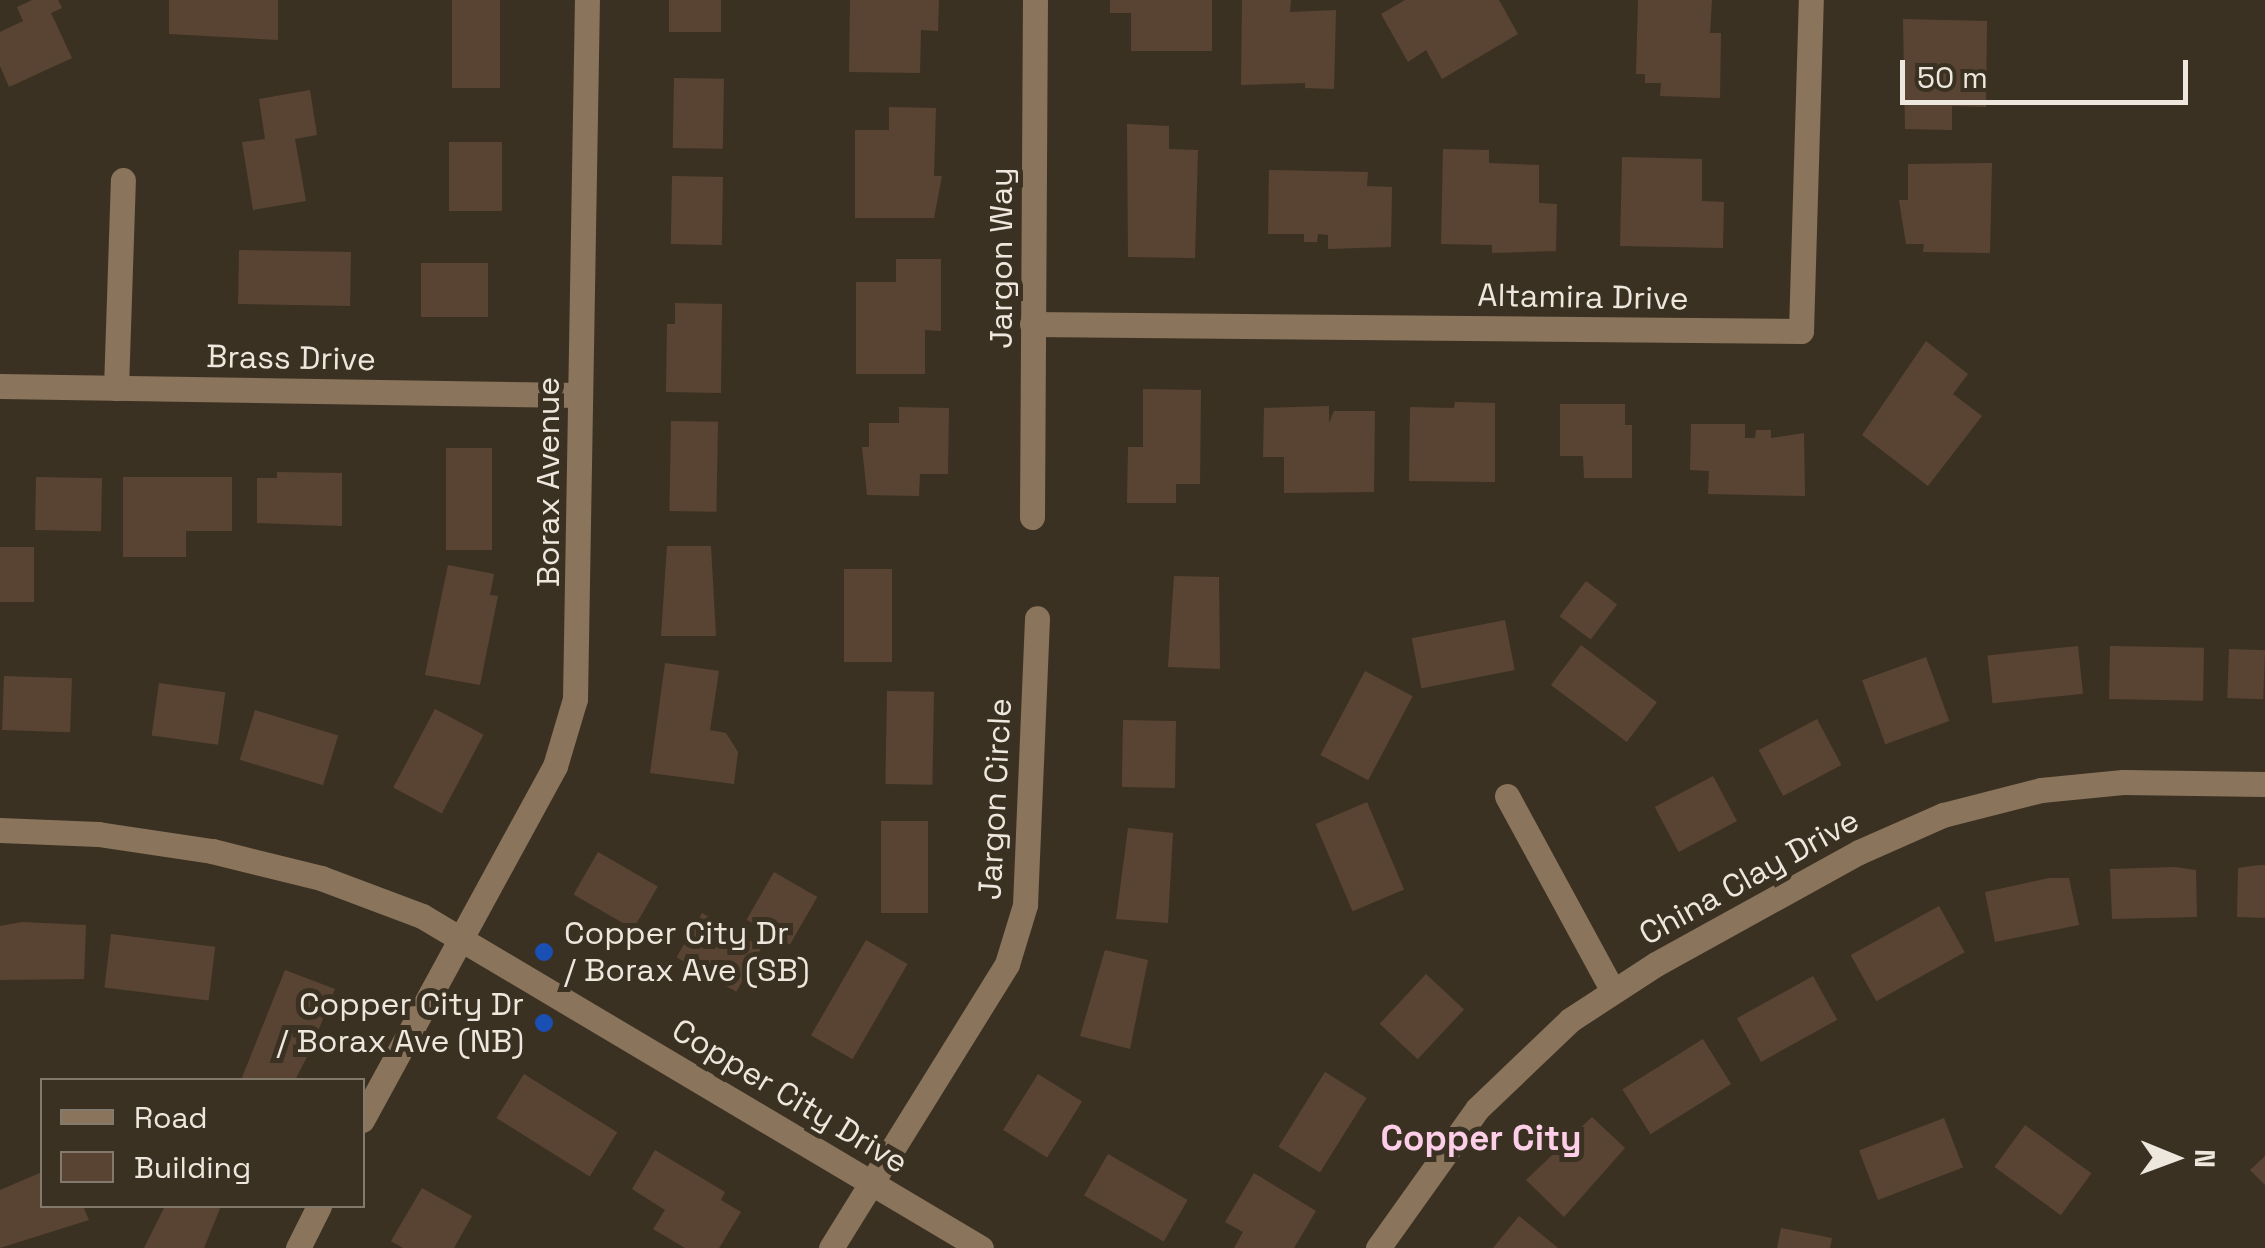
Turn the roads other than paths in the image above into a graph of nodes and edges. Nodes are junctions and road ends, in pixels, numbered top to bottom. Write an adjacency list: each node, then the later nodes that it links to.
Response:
1 (586, 0): 8 (street, Borax Avenue)
2 (1036, 0): 5 (street, Jargon Way)
3 (1811, 0): 5 (street, Altamira Drive)
4 (123, 180): 7 (street)
5 (1032, 324): 9 (street, Jargon Way)
6 (0, 386): 7 (street, Brass Drive)
7 (116, 388): 8 (street, Brass Drive)
8 (580, 395): 14 (street, Borax Avenue)
9 (1032, 517)
10 (1037, 618): 17 (street, Jargon Circle)
11 (2265, 784): 15 (street, China Clay Drive)
12 (1508, 796): 15 (street)
13 (0, 830): 14 (street, Copper City Drive)
14 (460, 935): 16 (street, Borax Avenue); 17 (street, Copper City Drive)
15 (1613, 991): 22 (street, China Clay Drive)
16 (365, 1114)
17 (870, 1182): 20 (street); 21 (street, Copper City Drive)
18 (318, 1208): 19 (street)
19 (298, 1248)
20 (831, 1248)
21 (981, 1248)
22 (1378, 1248)

